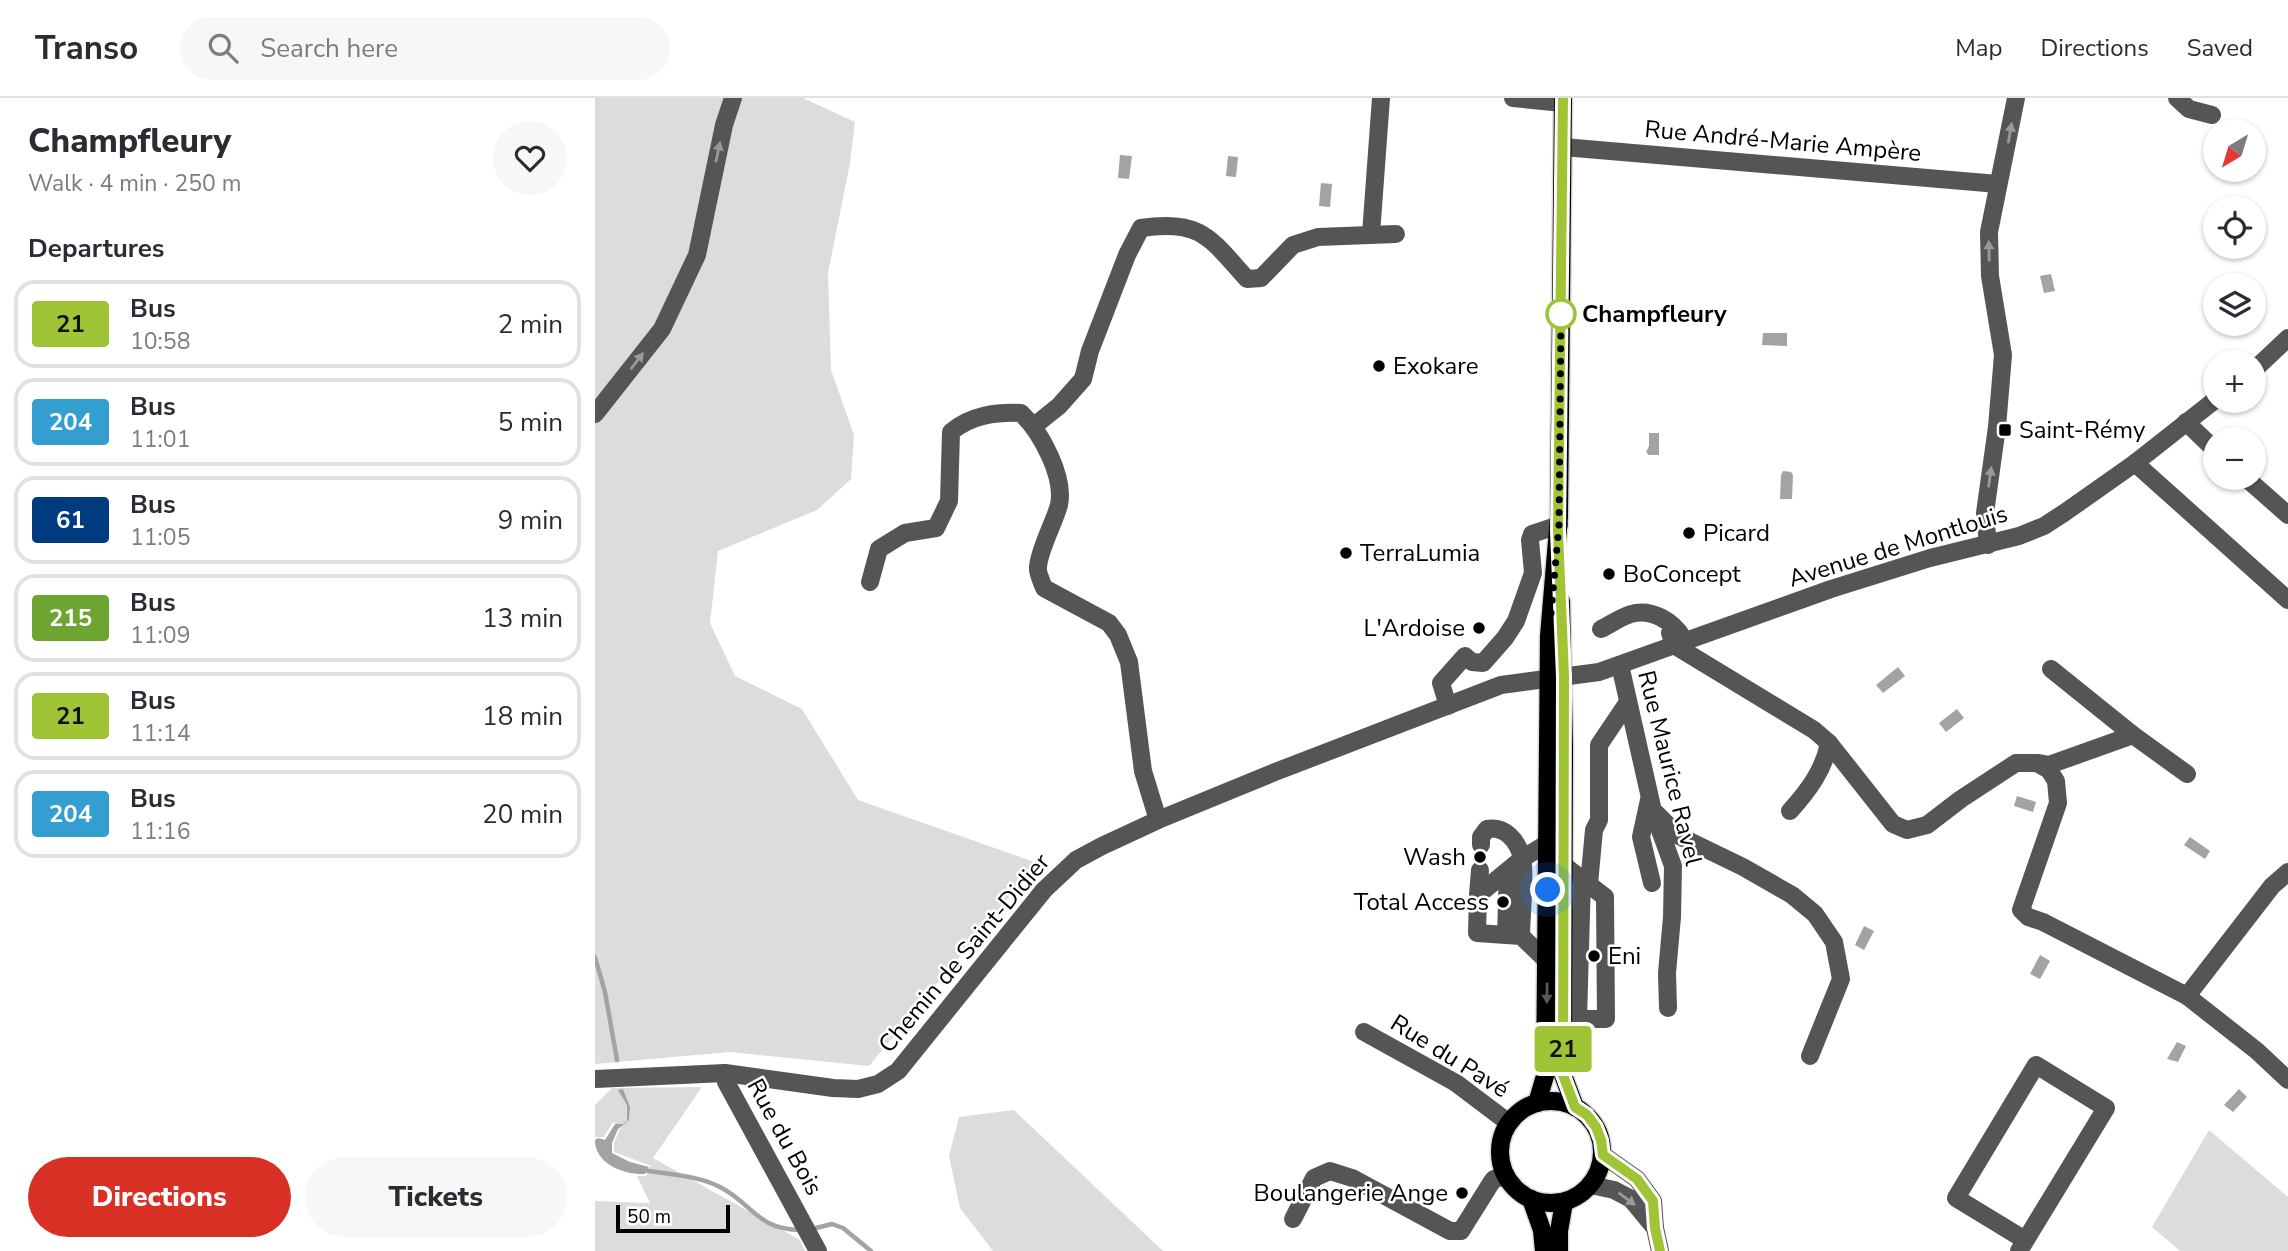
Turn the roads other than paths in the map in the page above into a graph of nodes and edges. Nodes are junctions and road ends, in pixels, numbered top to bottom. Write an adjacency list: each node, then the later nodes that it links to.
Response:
1 (733, 98): 15 (street, one-way to 1)
2 (1381, 98): 10 (street)
3 (1513, 98): 6 (street)
4 (2016, 98): 9 (street, one-way to 4)
5 (2177, 98): 7 (street)
6 (1563, 101): 8 (main road)
7 (2212, 115)
8 (1563, 146): 9 (street, Rue André-Marie Ampère); 22 (main road)
9 (1998, 184): 23 (street, one-way to 9)
10 (1371, 234): 11 (street); 17 (street)
11 (1396, 234)
12 (2288, 338): 13 (street)
13 (2266, 359)
14 (2203, 409): 16 (street, Avenue de Montlouis)
15 (595, 414)
16 (2186, 422): 18 (street); 19 (street, Avenue de Montlouis)
17 (1034, 426): 24 (street); 40 (street)
18 (2203, 438)
19 (2135, 463): 23 (street, Avenue de Montlouis); 25 (street)
20 (2260, 490): 21 (street)
21 (2288, 515)
22 (1558, 528): 30 (main road); 30 (main road); 33 (street)
23 (1988, 545): 27 (street, Avenue de Montlouis)
24 (870, 582)
25 (2288, 600)
26 (1601, 629): 27 (street)
27 (1676, 640): 28 (street, Avenue de Montlouis); 35 (street)
28 (1620, 665): 30 (street, Avenue de Montlouis); 31 (street, Rue Maurice Ravel)
29 (2051, 669): 34 (street)
30 (1556, 678): 32 (main road); 33 (street, Chemin de Saint-Didier)
31 (1628, 702): 38 (street, Rue Maurice Ravel); 47 (street)
32 (1556, 704): 41 (main road); 44 (main road)
33 (1448, 706): 40 (street, Chemin de Saint-Didier)
34 (2133, 734): 36 (street); 37 (street)
35 (1829, 744): 36 (street); 39 (street)
36 (2037, 763): 53 (street)
37 (2187, 774)
38 (1651, 804): 48 (street); 54 (street, Rue Maurice Ravel); 58 (street)
39 (1790, 811)
40 (1158, 820): 59 (street, Chemin de Saint-Didier)
41 (1548, 843): 43 (street); 51 (main road)
42 (1481, 845): 43 (street)
43 (1523, 858): 45 (street); 49 (street)
44 (1562, 864): 47 (street); 56 (main road)
45 (1508, 871): 49 (street); 49 (street)
46 (2288, 872): 53 (street)
47 (1585, 882): 50 (street); 52 (street)
48 (1652, 883)
49 (1506, 935): 51 (street)
50 (1606, 958): 52 (street); 52 (street); 52 (street); 55 (street)
51 (1547, 961): 62 (main road, one-way to 62)
52 (1580, 970): 55 (street)
53 (2187, 996): 61 (street)
54 (1668, 1008)
55 (1578, 1019): 56 (street)
56 (1563, 1031): 63 (main road)
57 (1364, 1032): 64 (street, Rue du Pavé)
58 (1810, 1056)
59 (725, 1073): 60 (street, Chemin de Saint-Didier); 74 (street, Rue du Bois)
60 (595, 1079)
61 (2288, 1080)
62 (1537, 1103): 63 (main road); 64 (main road)
63 (1575, 1107): 65 (main road)
64 (1509, 1123): 66 (main road)
65 (1603, 1155): 67 (main road); 71 (street)
66 (1506, 1176): 68 (main road); 70 (street)
67 (1591, 1185): 69 (main road); 71 (street, one-way to 71)
68 (1531, 1199): 69 (main road); 73 (main road)
69 (1565, 1202): 73 (main road)
70 (1293, 1219)
71 (1655, 1228): 75 (street)
72 (2022, 1245): 72 (street)
73 (1545, 1250)
74 (818, 1251)
75 (1660, 1251)

